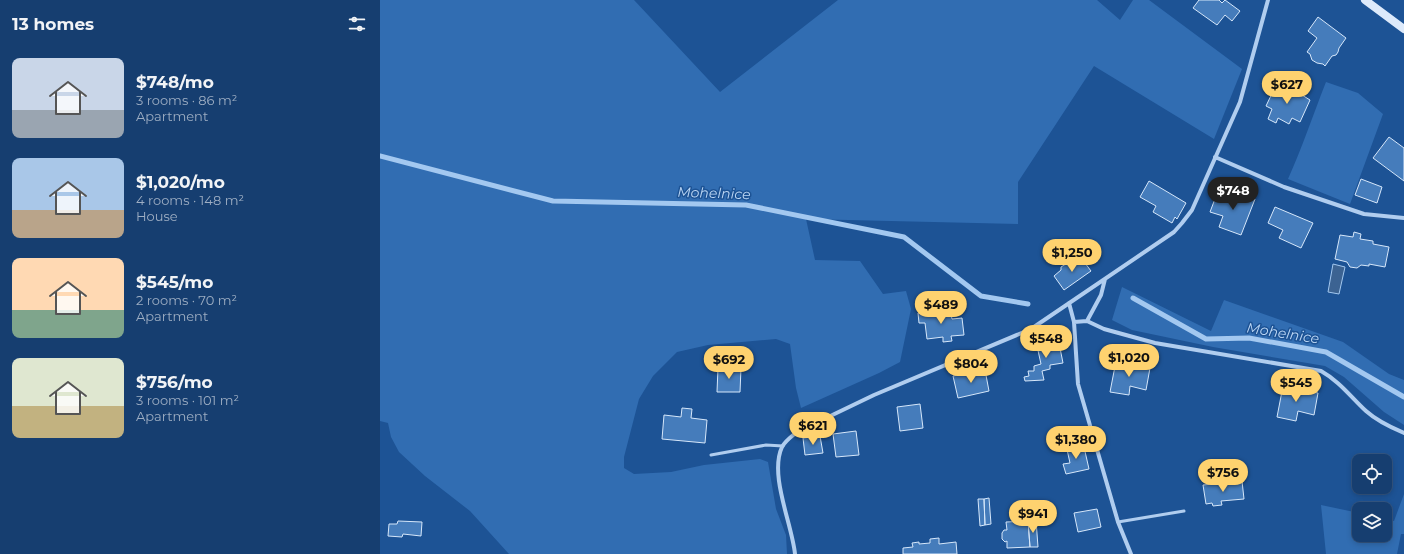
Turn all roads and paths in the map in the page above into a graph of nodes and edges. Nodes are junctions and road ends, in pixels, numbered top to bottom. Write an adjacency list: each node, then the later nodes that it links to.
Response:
1 (1268, 0): 4 (street)
2 (1365, 0): 3 (main road)
3 (1404, 29)
4 (1215, 157): 5 (street); 6 (street)
5 (1404, 218)
6 (1105, 278): 7 (street); 8 (street)
7 (1069, 303): 9 (street); 11 (street)
8 (1087, 321): 9 (street); 10 (street)
9 (1074, 322): 14 (street)
10 (1404, 433)
11 (783, 446): 12 (lane); 15 (street)
12 (711, 455)
13 (1184, 511): 14 (lane)
14 (1118, 522): 16 (street)
15 (795, 554)
16 (1131, 554)

